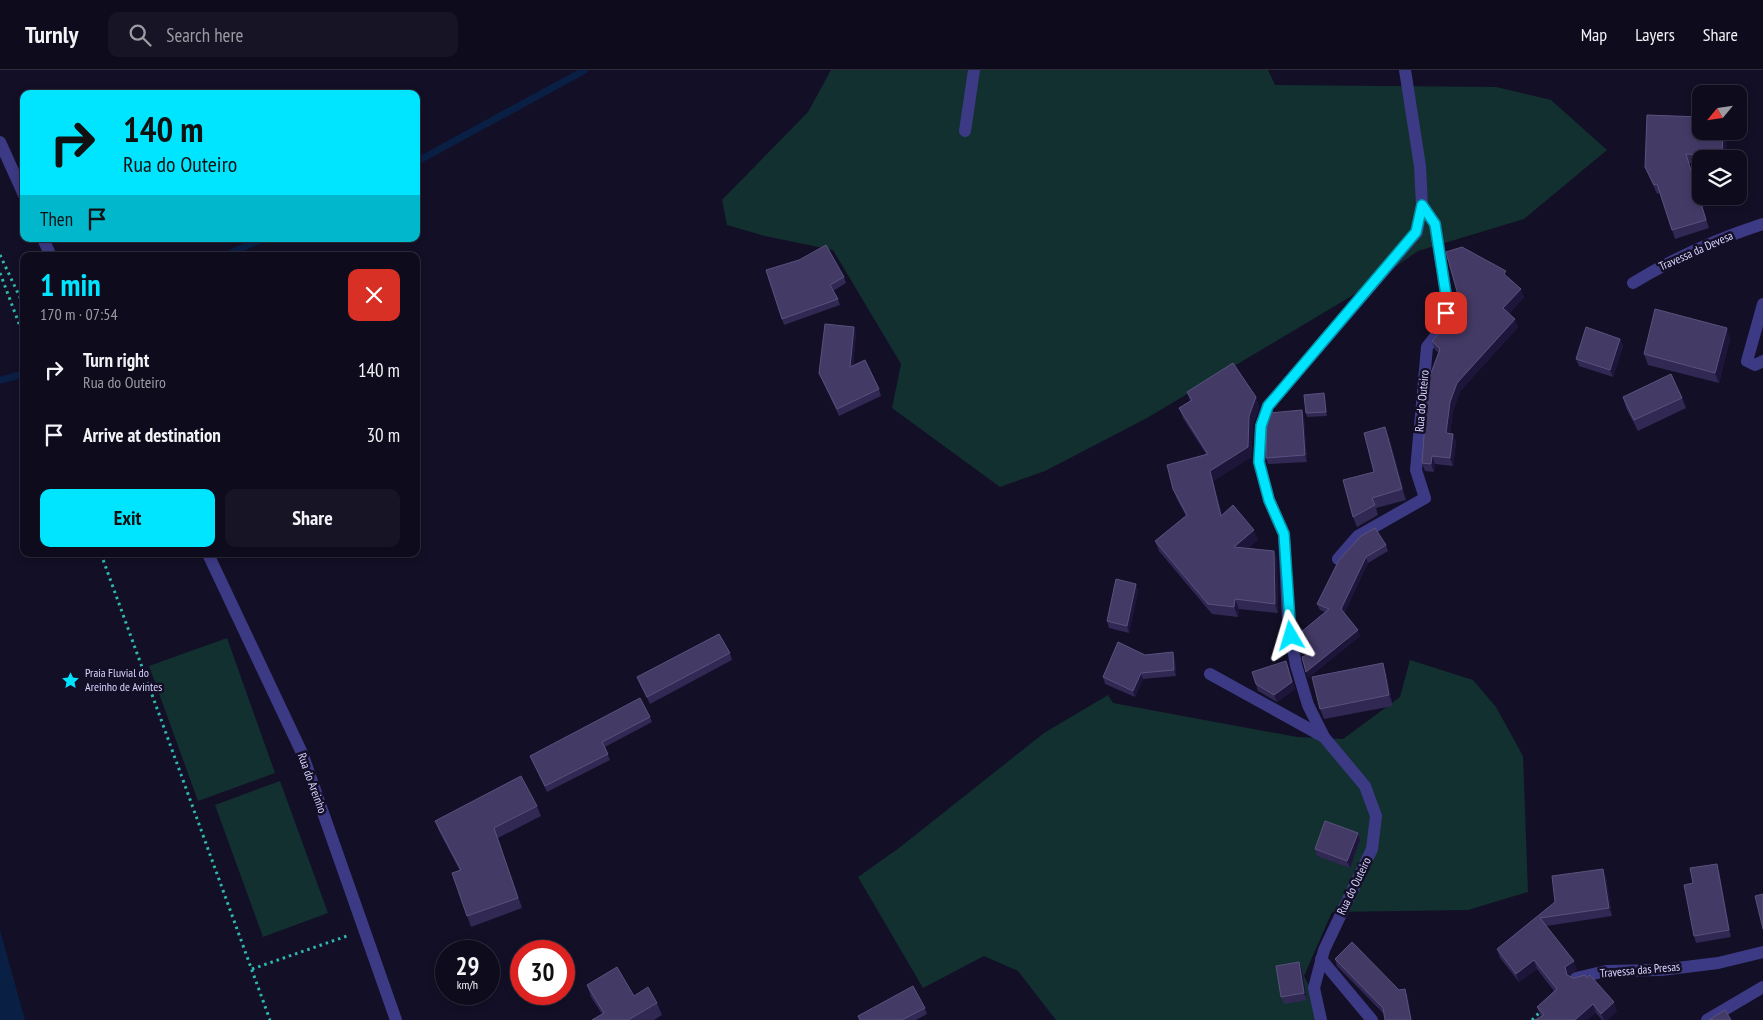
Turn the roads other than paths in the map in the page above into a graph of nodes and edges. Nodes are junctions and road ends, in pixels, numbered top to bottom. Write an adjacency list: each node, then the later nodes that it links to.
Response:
1 (974, 70): 3 (street)
2 (1405, 70): 6 (street, Rua do Outeiro)
3 (965, 131)
4 (0, 142): 5 (street)
5 (20, 186)
6 (1422, 205): 12 (street, Rua do Outeiro); 14 (street, Rua do Outeiro)
7 (1763, 224): 8 (street, Travessa da Devesa)
8 (1633, 284)
9 (1763, 304): 10 (street)
10 (1763, 361)
11 (209, 557): 19 (street, Rua do Areinho)
12 (1338, 560)
13 (1210, 674): 14 (street)
14 (1324, 737): 16 (street, Rua do Outeiro)
15 (1763, 952): 17 (street, Travessa das Presas)
16 (1321, 959): 20 (street, Rua do Outeiro); 21 (street)
17 (1576, 978)
18 (1763, 987): 22 (street)
19 (396, 1020)
20 (1321, 1020)
21 (1372, 1020)
22 (1707, 1020)

